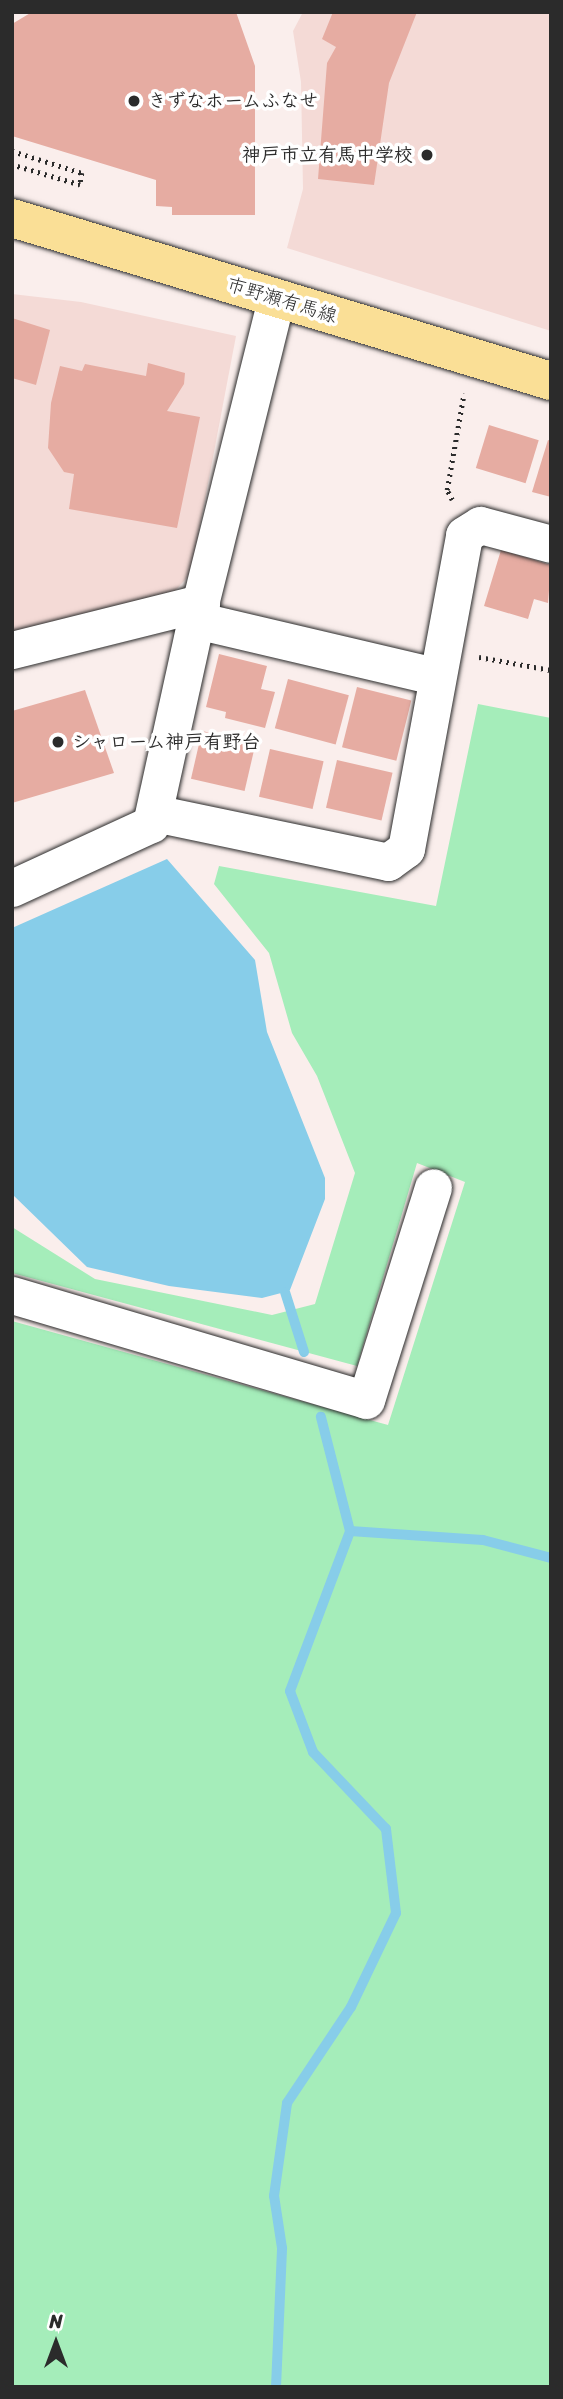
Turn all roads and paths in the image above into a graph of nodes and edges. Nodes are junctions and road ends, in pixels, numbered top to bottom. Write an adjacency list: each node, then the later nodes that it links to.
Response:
1 (12, 151): 2 (path)
2 (12, 165)
3 (12, 218): 4 (main road, 市野瀬有馬線)
4 (276, 298): 5 (main road, 市野瀬有馬線); 9 (street)
5 (471, 358): 6 (main road, 市野瀬有馬線); 7 (path)
6 (551, 382)
7 (447, 490)
8 (551, 544): 11 (street)
9 (198, 612): 10 (street); 11 (street); 13 (street)
10 (12, 650)
11 (439, 663): 12 (path); 13 (street)
12 (551, 670)
13 (154, 813): 14 (street)
14 (12, 888)
15 (433, 1187): 16 (street)
16 (12, 1295)

